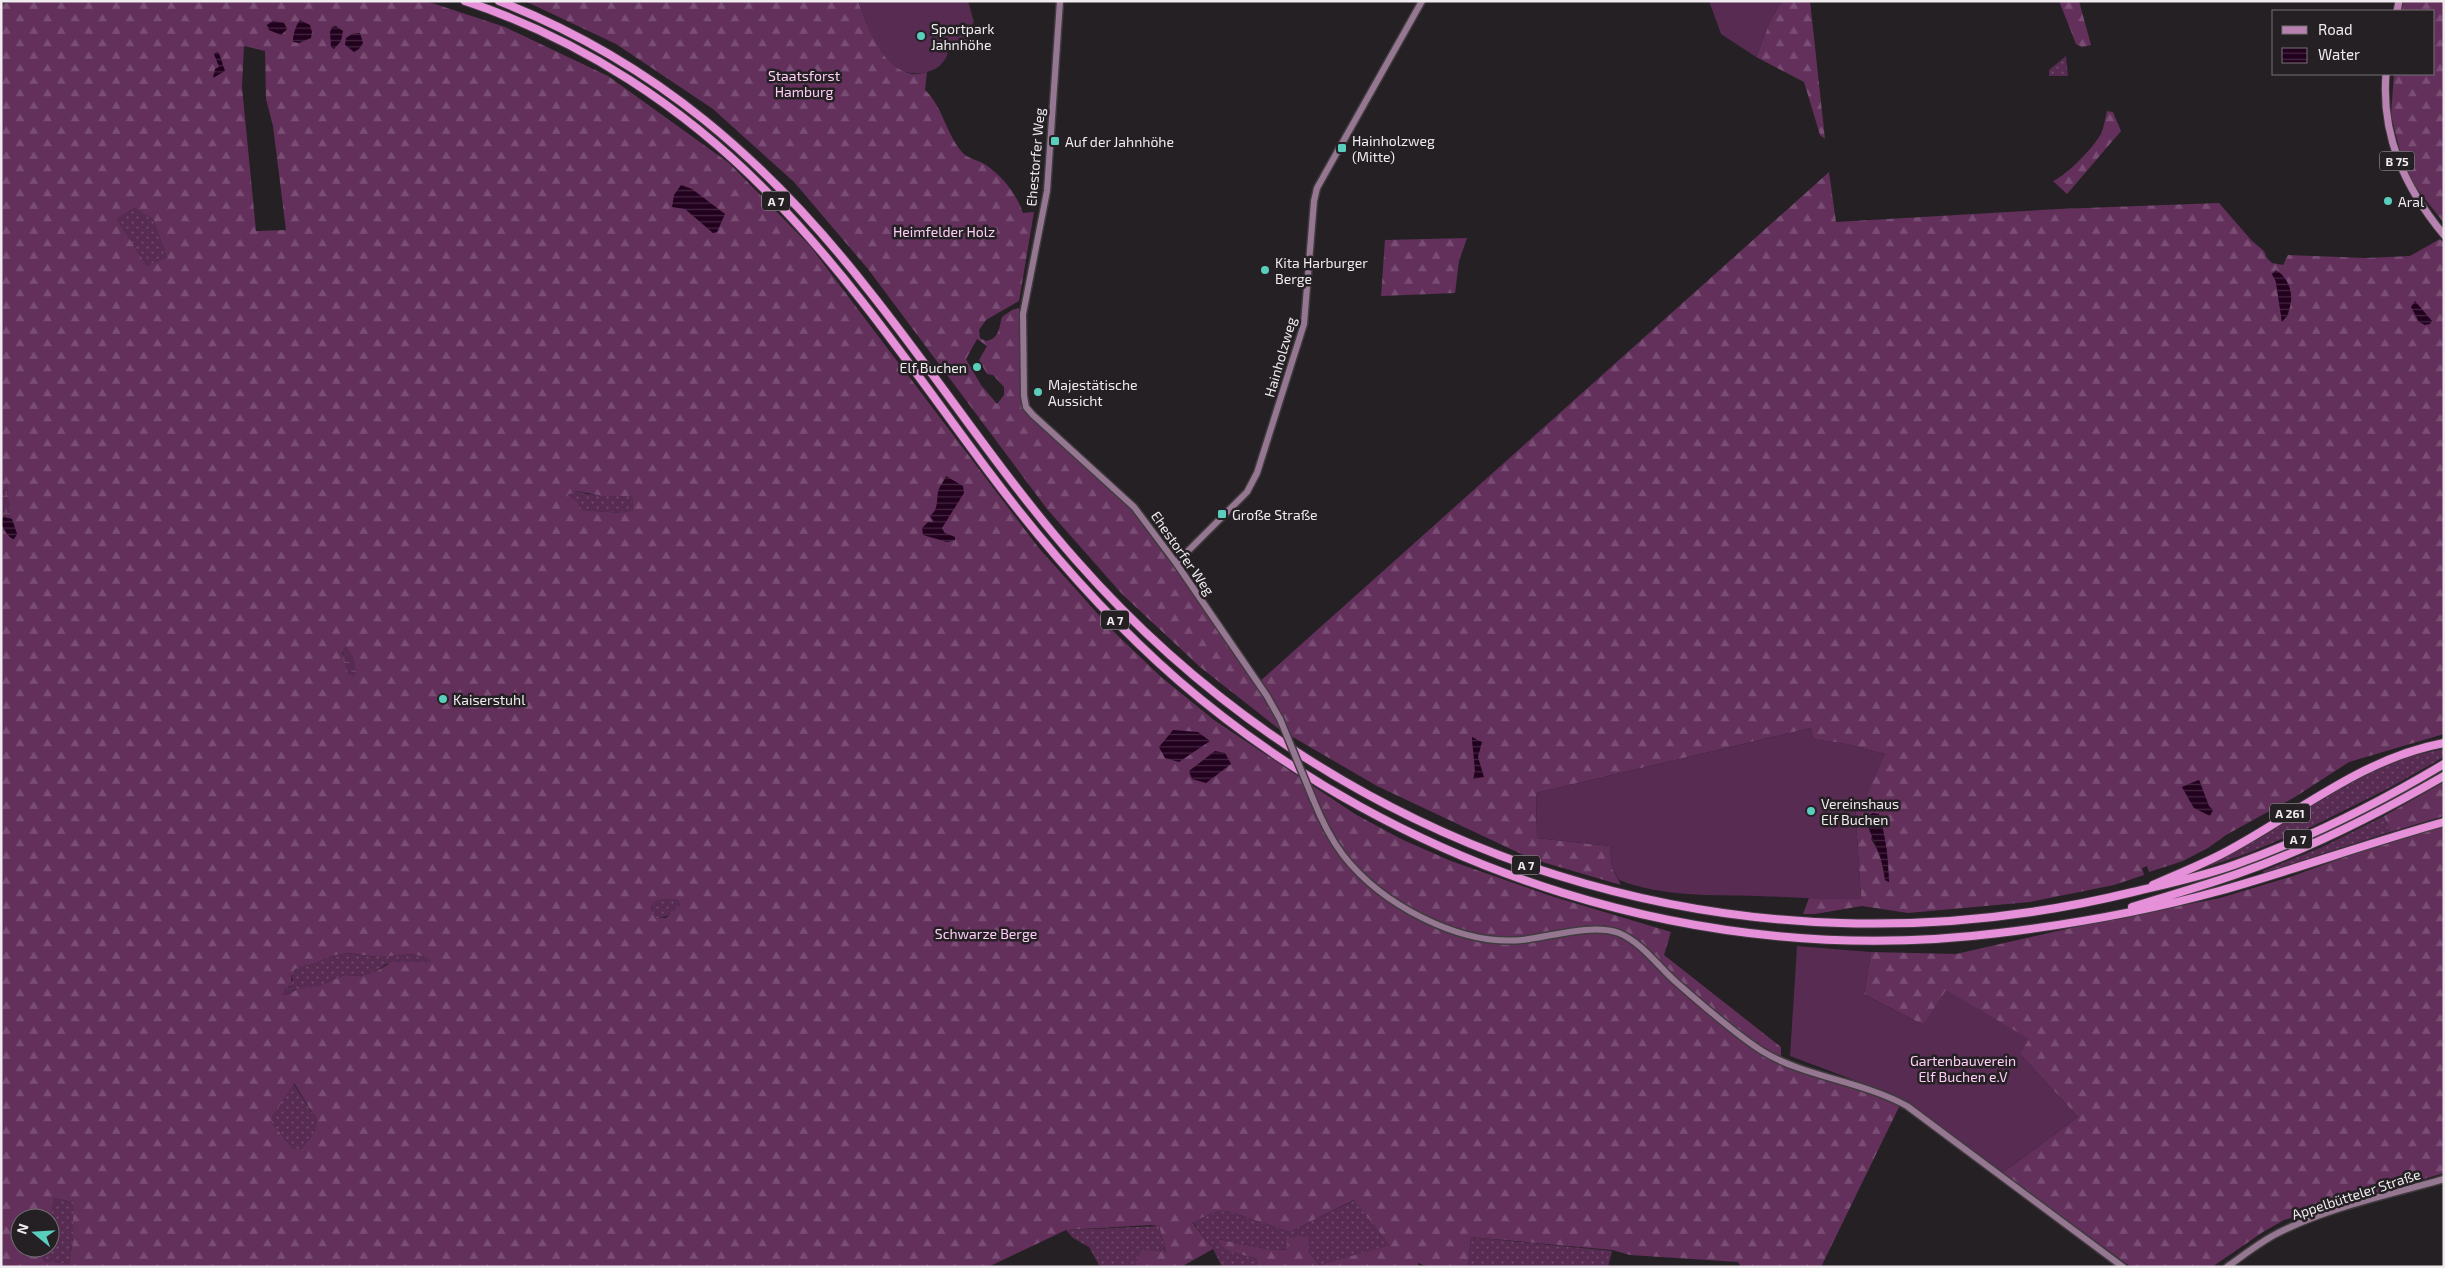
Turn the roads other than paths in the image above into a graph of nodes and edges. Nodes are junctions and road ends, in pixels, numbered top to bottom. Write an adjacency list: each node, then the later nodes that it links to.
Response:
1 (465, 1): 13 (highway, A 7)
2 (499, 1): 12 (highway, A 7)
3 (1060, 1): 7 (main road, Ehestorfer Weg)
4 (1422, 1): 7 (main road, Hainholzweg)
5 (2386, 75): 6 (main road, B 75)
6 (2444, 235)
7 (1176, 563): 15 (main road, Ehestorfer Weg, bridge)
8 (2442, 743): 12 (highway, A 261)
9 (2444, 764): 12 (highway, A 7)
10 (2444, 776): 13 (highway, A 7)
11 (2444, 822): 13 (highway)
12 (2142, 890)
13 (2101, 916)
14 (2444, 1179): 16 (main road, Appelbütteler Straße)
15 (2123, 1267)
16 (2227, 1267)

